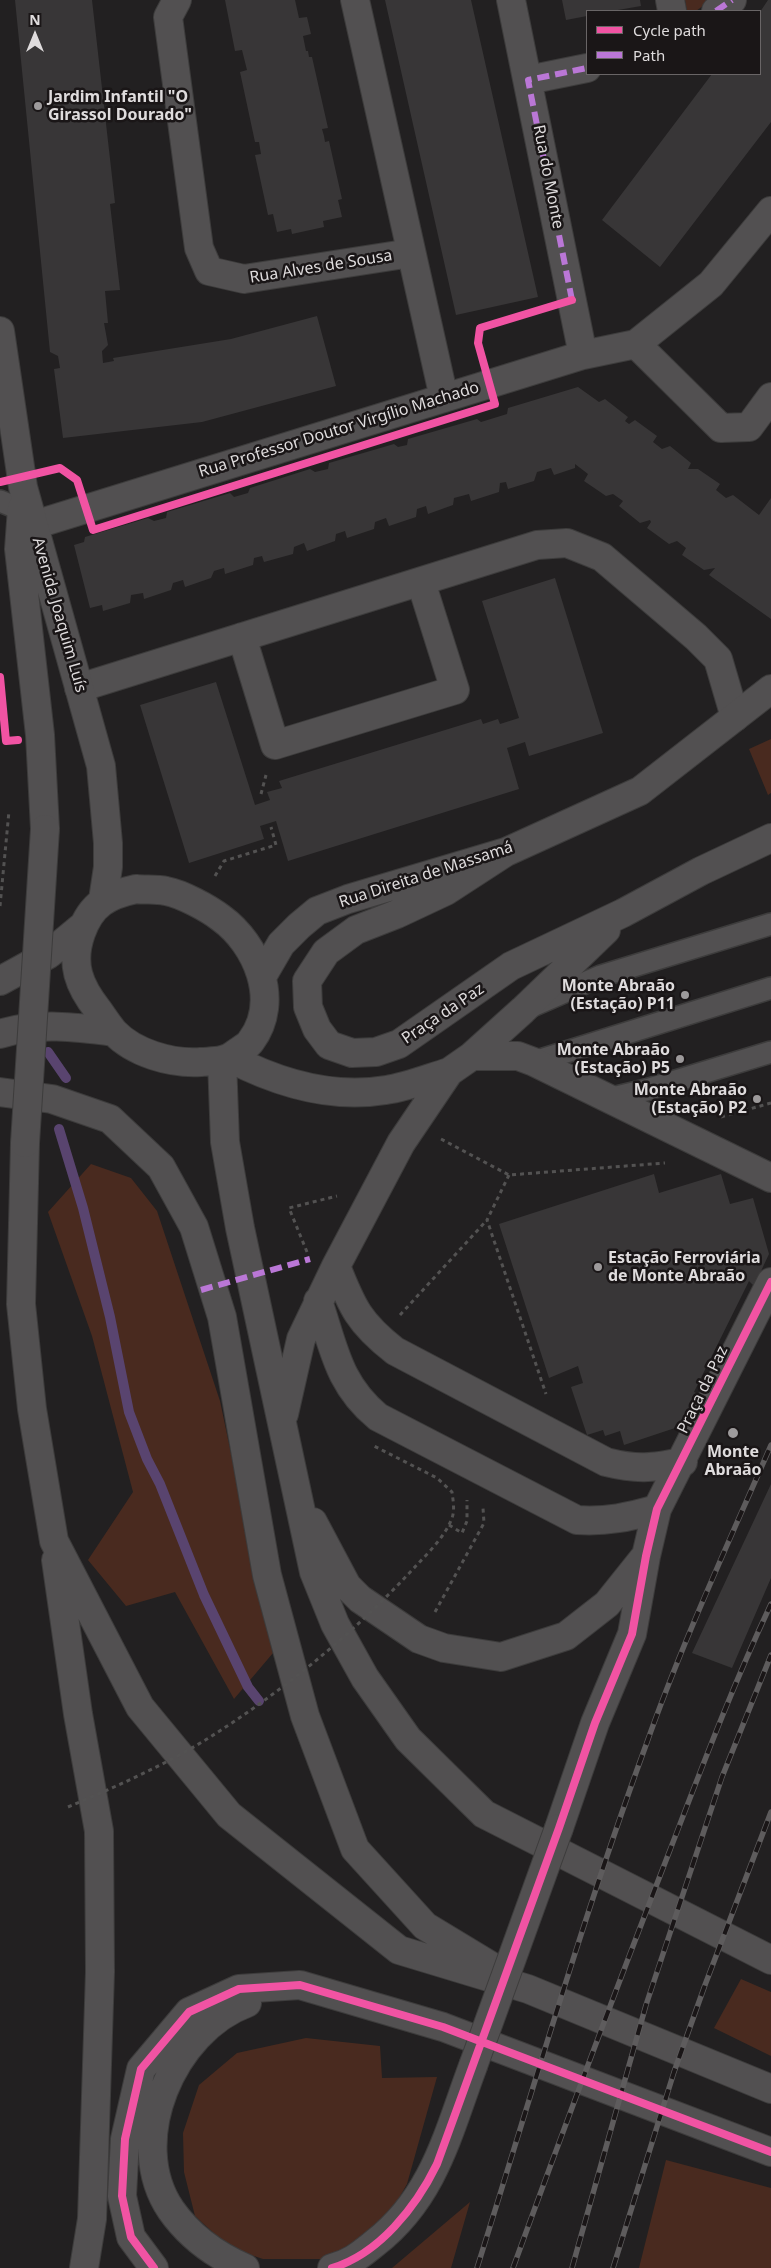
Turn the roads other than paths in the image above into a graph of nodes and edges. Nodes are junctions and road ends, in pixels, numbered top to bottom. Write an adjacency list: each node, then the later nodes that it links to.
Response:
1 (177, 0): 9 (street, Rua Alves de Sousa)
2 (355, 0): 9 (street, Rua Alves de Sousa)
3 (510, 0): 7 (street, Rua do Monte)
4 (732, 0): 5 (street)
5 (717, 10)
6 (586, 68): 7 (street)
7 (528, 80): 13 (street, Rua do Monte)
8 (771, 211): 12 (street, Rua Professor Doutor Virgílio Machado)
9 (411, 253): 15 (street, Rua Alves de Sousa)
10 (0, 331): 11 (street, Avenida Joaquim Luís)
11 (0, 336): 16 (street, Avenida Joaquim Luís)
12 (636, 344): 13 (street, Rua Professor Doutor Virgílio Machado); 14 (street)
13 (583, 355): 15 (street, Rua Professor Doutor Virgílio Machado)
14 (771, 397)
15 (444, 398): 16 (street, Rua Professor Doutor Virgílio Machado)
16 (20, 506): 19 (street, Avenida Joaquim Luís); 49 (street, bridge)
17 (421, 582): 18 (street); 18 (street); 21 (street)
18 (242, 637): 19 (street)
19 (79, 688): 24 (street, Avenida Joaquim Luís)
20 (771, 689): 21 (street, Rua Direita de Massamá)
21 (735, 717): 23 (street, Rua Direita de Massamá)
22 (771, 838): 25 (street)
23 (506, 852): 25 (street, Praça da Paz); 28 (street, Rua Direita de Massamá)
24 (103, 900): 27 (street); 28 (street)
25 (624, 913): 31 (street)
26 (771, 924): 31 (lane)
27 (84, 925): 29 (street); 32 (street)
28 (263, 975): 36 (street)
29 (0, 981)
30 (771, 988): 37 (lane)
31 (523, 1010): 35 (street)
32 (114, 1032): 33 (street); 36 (street)
33 (0, 1034)
34 (771, 1052): 40 (lane)
35 (472, 1056): 37 (street); 38 (street)
36 (226, 1059): 38 (street); 45 (street)
37 (534, 1062): 40 (street)
38 (450, 1072): 42 (street)
39 (0, 1092): 52 (street)
40 (608, 1099): 41 (street)
41 (771, 1178)
42 (323, 1262): 44 (street); 46 (street)
43 (771, 1282): 46 (street, Praça da Paz)
44 (318, 1301): 45 (street); 48 (street)
45 (282, 1421): 47 (street)
46 (682, 1462): 48 (street, Praça da Paz)
47 (296, 1487): 50 (street); 51 (street)
48 (657, 1509): 50 (street, Praça da Paz)
49 (54, 1541): 52 (street); 56 (street)
50 (646, 1556): 59 (street, Praça da Paz, bridge)
51 (771, 1960)
52 (528, 1989): 54 (street)
53 (344, 1998): 55 (street); 57 (street); 58 (street)
54 (771, 2088)
55 (771, 2152)
56 (84, 2268)
57 (154, 2268)
58 (245, 2268)
59 (332, 2268)

